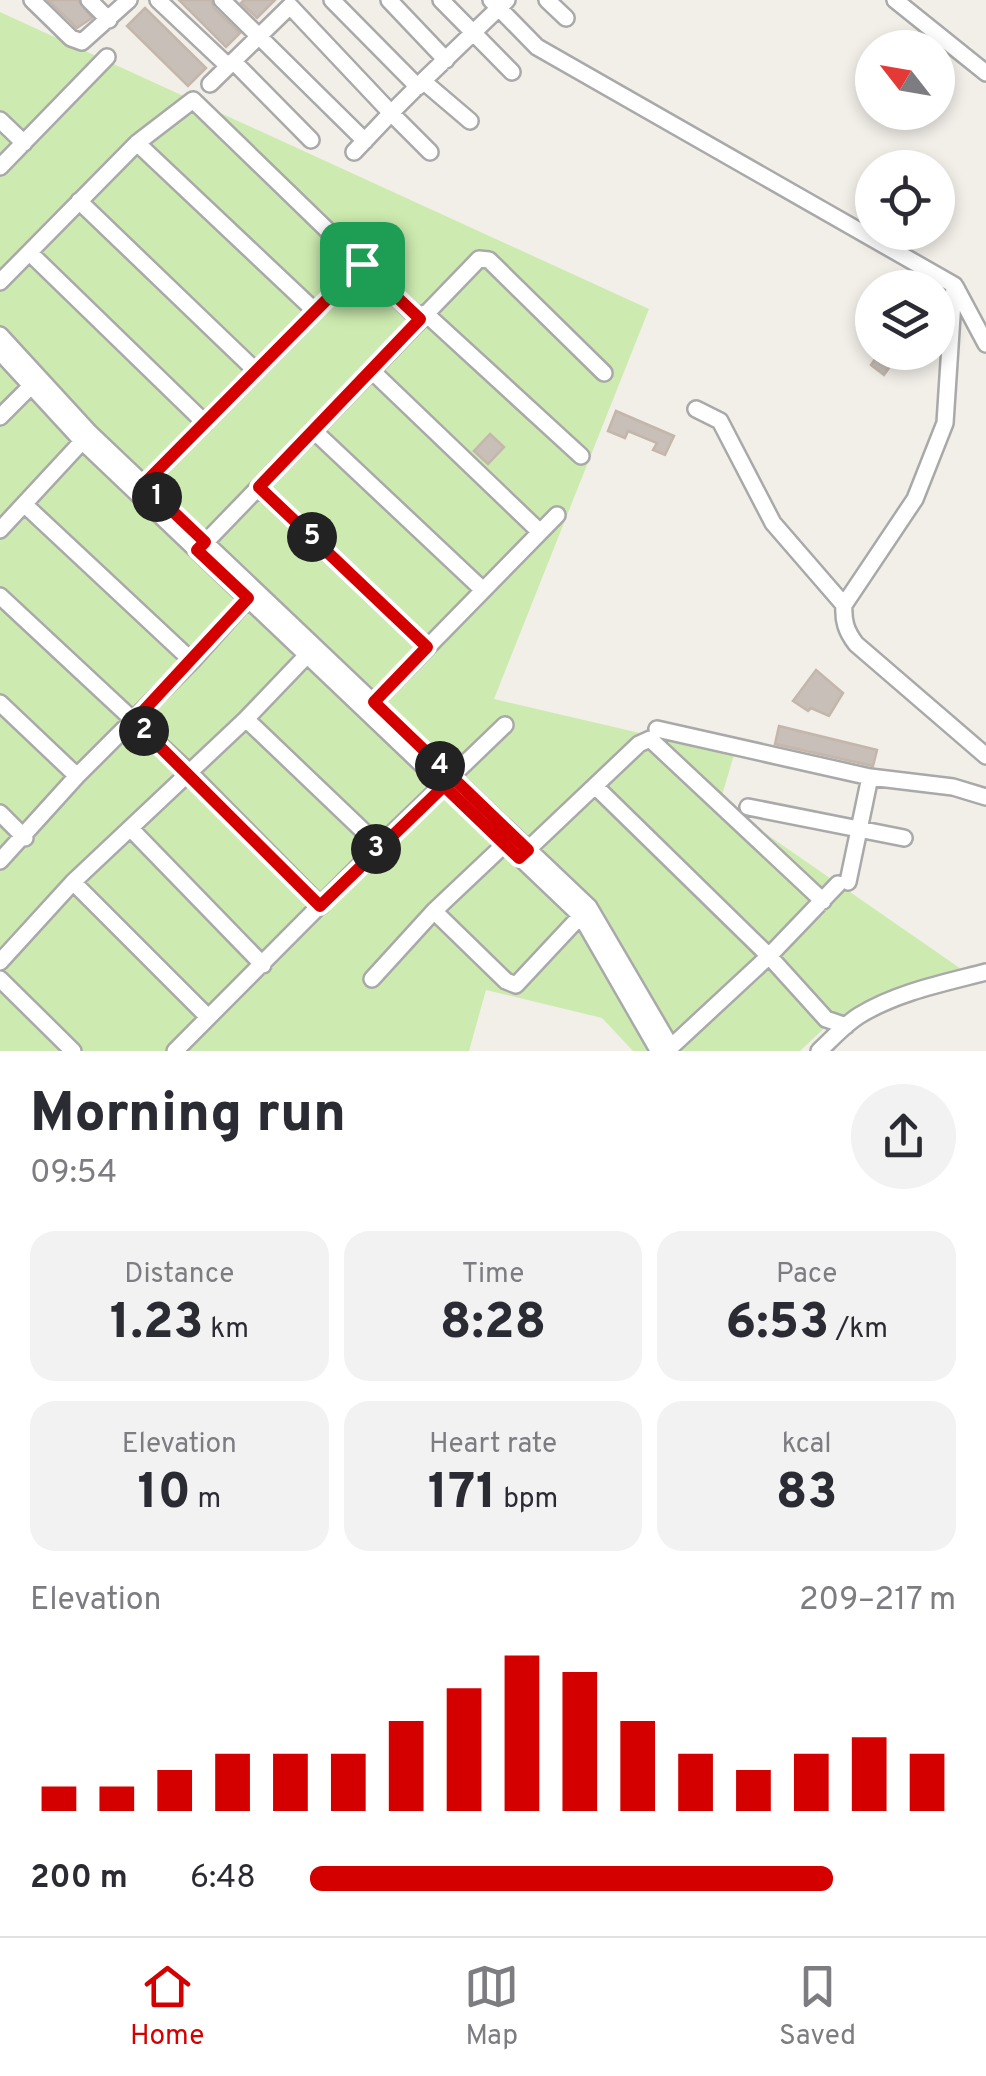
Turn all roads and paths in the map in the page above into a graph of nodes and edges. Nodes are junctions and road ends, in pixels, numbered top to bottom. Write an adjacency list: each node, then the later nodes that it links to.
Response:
1 (32, 0): 14 (street)
2 (88, 0): 14 (street)
3 (129, 0): 14 (street)
4 (158, 0): 19 (street)
5 (222, 0): 16 (street)
6 (332, 0): 23 (street)
7 (389, 0): 18 (street)
8 (441, 0): 15 (street)
9 (547, 0): 13 (street)
10 (290, 2): 16 (street); 24 (street)
11 (499, 3): 15 (street); 35 (street)
12 (905, 3): 21 (street)
13 (566, 18)
14 (109, 20)
15 (472, 34): 18 (street); 20 (street)
16 (257, 36): 19 (street); 24 (street)
17 (107, 56): 28 (street)
18 (446, 60): 23 (street)
19 (230, 63): 22 (street); 27 (street)
20 (512, 72)
21 (986, 73)
22 (210, 84)
23 (421, 84): 24 (street); 26 (street)
24 (391, 113): 30 (street)
25 (0, 120): 28 (street)
26 (470, 121)
27 (311, 140)
28 (24, 143): 31 (street)
29 (137, 143): 32 (street); 34 (street); 38 (street)
30 (430, 152)
31 (0, 167)
32 (78, 202): 33 (street); 45 (street)
33 (30, 254): 36 (street); 50 (street)
34 (362, 264): 38 (street); 39 (street)
35 (928, 270)
36 (0, 282)
37 (955, 287): 41 (street)
38 (315, 311): 45 (street)
39 (422, 316): 43 (street); 46 (street); 53 (street)
40 (0, 334): 47 (street)
41 (986, 344)
42 (0, 352): 47 (street)
43 (370, 370): 51 (street); 59 (street)
44 (949, 370): 64 (street)
45 (256, 371): 50 (street)
46 (604, 373)
47 (36, 382): 49 (street); 52 (street)
48 (696, 409): 64 (street)
49 (0, 417)
50 (205, 423): 55 (street)
51 (313, 430): 54 (street); 61 (street)
52 (86, 437): 55 (street); 56 (street)
53 (581, 456)
54 (259, 487): 60 (street); 65 (street)
55 (140, 488): 60 (street)
56 (24, 504): 58 (street); 67 (street)
57 (557, 515): 59 (street)
58 (0, 530)
59 (540, 532): 61 (street)
60 (201, 546): 63 (street)
61 (484, 590): 65 (street)
62 (0, 596): 71 (street)
63 (254, 596): 66 (street); 67 (street)
64 (844, 605): 74 (street)
65 (427, 647): 69 (street)
66 (311, 652): 69 (street); 70 (street)
67 (192, 661): 71 (street)
68 (0, 702): 76 (street)
69 (369, 707): 78 (street)
70 (246, 719): 75 (street); 88 (street)
71 (134, 721): 75 (street); 76 (street)
72 (505, 724): 78 (street)
73 (657, 729): 77 (street)
74 (986, 756)
75 (189, 772): 84 (street); 93 (street)
76 (77, 776): 85 (street)
77 (870, 777): 80 (street); 83 (street)
78 (449, 782): 87 (street); 88 (street); 89 (street)
79 (595, 786): 89 (street); 92 (street); 96 (street)
80 (986, 797)
81 (748, 807): 83 (street)
82 (0, 813): 85 (street)
83 (859, 827): 86 (street); 92 (street)
84 (132, 830): 91 (street); 98 (street)
85 (24, 838): 90 (street)
86 (904, 838)
87 (505, 844): 89 (street); 94 (street)
88 (379, 846): 93 (street)
89 (524, 854): 95 (street)
90 (0, 861)
91 (73, 882): 97 (street); 102 (street)
92 (823, 901): 96 (street)
93 (320, 906): 98 (street)
94 (434, 911): 95 (street); 100 (street)
95 (585, 911): 96 (street)
96 (769, 956): 103 (street)
97 (0, 962)
98 (263, 965): 102 (street)
99 (986, 972): 103 (street)
100 (372, 978)
101 (0, 979): 104 (street)
102 (208, 1017): 105 (street)
103 (846, 1026): 106 (street)
104 (72, 1051)
105 (176, 1051)
106 (819, 1051)

